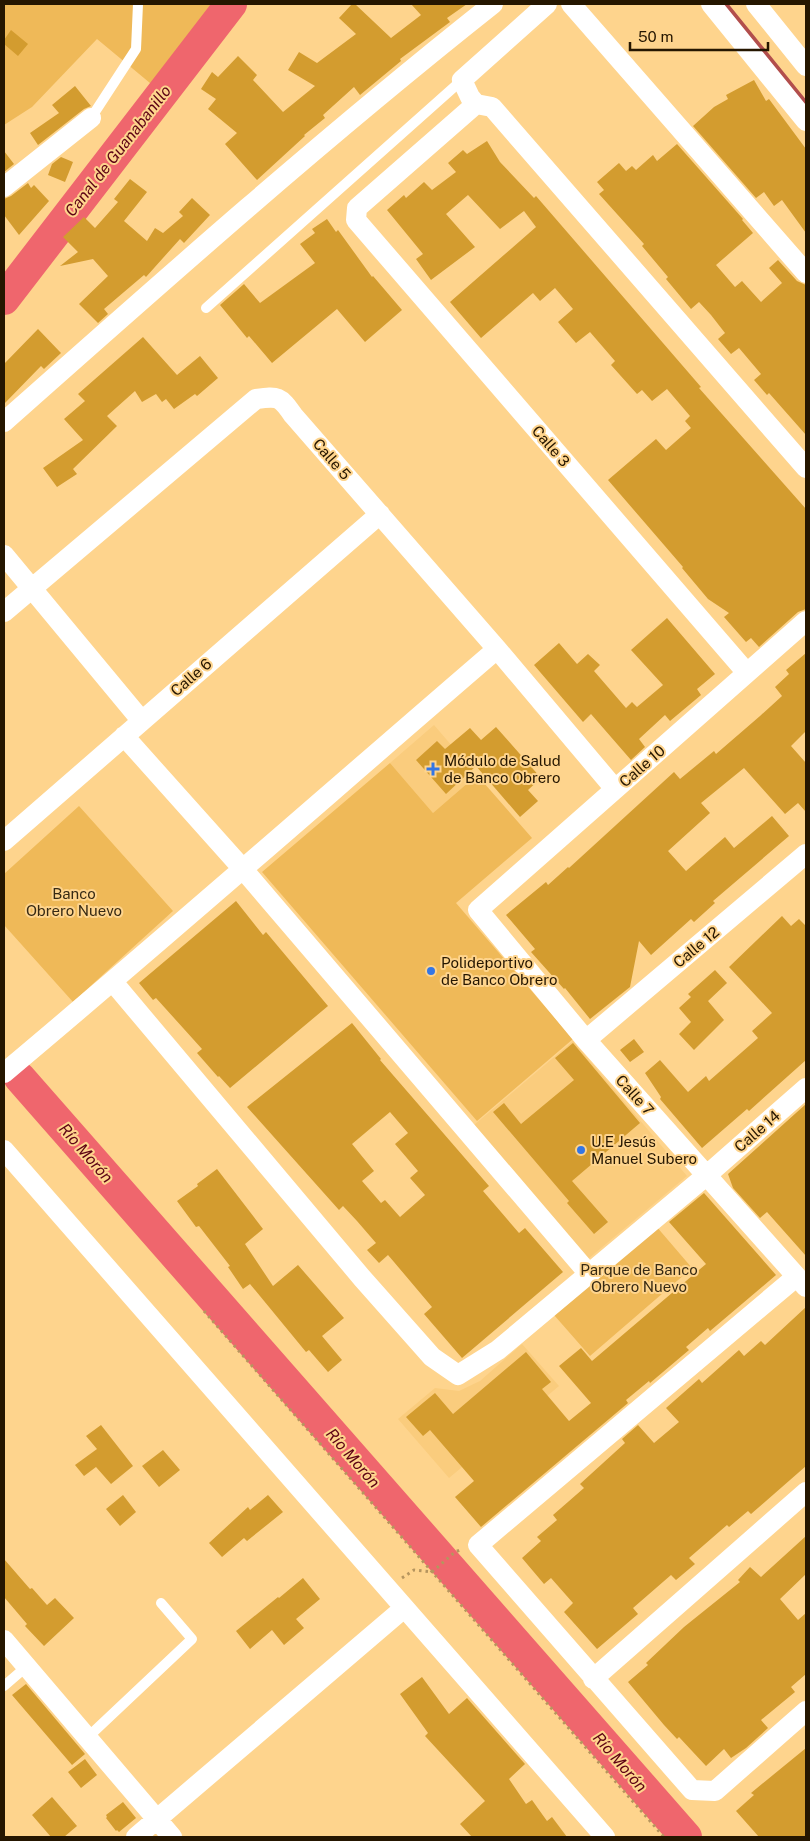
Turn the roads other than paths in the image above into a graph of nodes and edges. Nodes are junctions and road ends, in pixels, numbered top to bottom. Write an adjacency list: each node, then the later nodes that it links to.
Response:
1 (138, 4): 10 (lane)
2 (494, 4): 15 (street)
3 (547, 4): 8 (street)
4 (571, 4): 13 (street)
5 (711, 4): 11 (street)
6 (756, 4): 7 (street)
7 (806, 66)
8 (462, 80): 9 (street); 14 (lane)
9 (476, 104): 16 (street); 23 (street, Calle 3)
10 (91, 118): 12 (street)
11 (806, 122)
12 (4, 187)
13 (806, 273)
14 (206, 308)
15 (4, 422)
16 (806, 468)
17 (380, 514): 19 (street, Calle 5); 22 (street, Calle 5); 24 (street, Calle 6)
18 (4, 555): 19 (street)
19 (32, 588): 20 (street, Calle 5); 24 (street)
20 (4, 612)
21 (806, 621): 23 (street, Calle 10)
22 (497, 649): 26 (street, Calle 5); 29 (street)
23 (747, 673): 26 (street, Calle 10)
24 (141, 720): 25 (street, Calle 6)
25 (124, 736): 27 (street, Calle 6); 29 (street)
26 (615, 789): 30 (street, Calle 10)
27 (4, 841)
28 (806, 854): 32 (street, Calle 12)
29 (242, 868): 31 (street); 37 (street)
30 (478, 910): 32 (street, Calle 7)
31 (113, 982): 33 (street); 37 (street, Calle 14)
32 (586, 1040): 36 (street, Calle 7)
33 (4, 1073)
34 (806, 1088): 36 (street, Calle 14)
35 (4, 1150): 41 (street)
36 (707, 1175): 37 (street, Calle 14); 38 (street, Calle 7)
37 (589, 1274)
38 (801, 1282): 44 (street)
39 (806, 1492): 44 (street)
40 (161, 1603): 47 (lane)
41 (403, 1609): 48 (street); 51 (street)
42 (4, 1640): 43 (street)
43 (26, 1666): 45 (lane); 47 (street)
44 (593, 1679): 46 (street)
45 (4, 1686)
46 (806, 1711)
47 (87, 1738): 48 (street)
48 (156, 1819): 49 (street); 50 (street)
49 (136, 1837)
50 (172, 1837)
51 (605, 1837)

